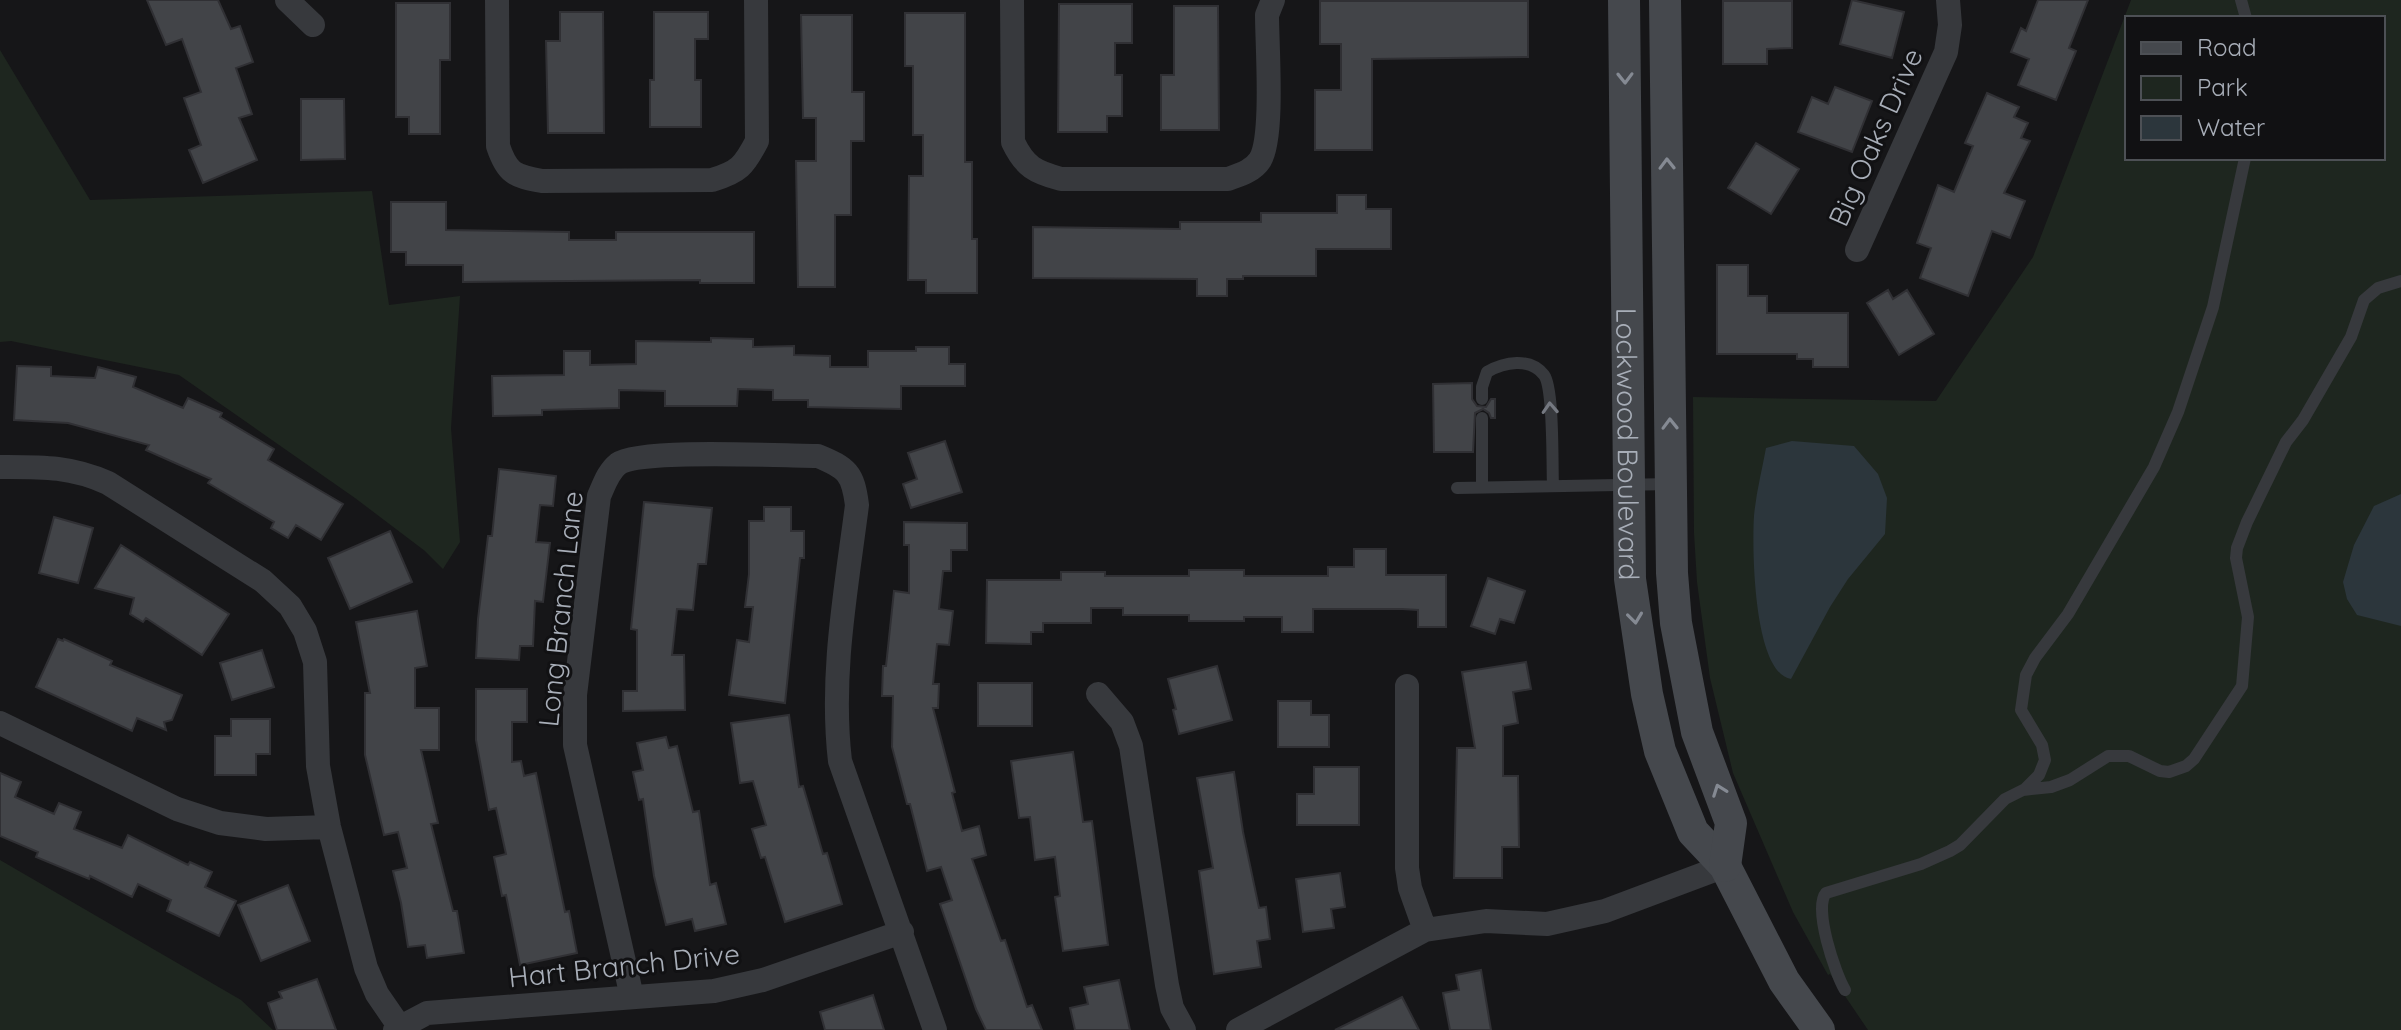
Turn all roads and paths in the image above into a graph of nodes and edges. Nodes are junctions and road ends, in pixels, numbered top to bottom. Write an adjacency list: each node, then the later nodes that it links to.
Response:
1 (287, 0): 9 (street)
2 (497, 0): 3 (street)
3 (756, 0)
4 (1012, 0): 5 (street)
5 (1273, 0)
6 (1624, 0): 16 (main road, Lockwood Boulevard, one-way to 16)
7 (1665, 0): 17 (main road, Lockwood Boulevard, one-way to 7)
8 (1948, 0): 11 (street, Big Oaks Drive)
9 (313, 25)
10 (2245, 160): 24 (lane)
11 (1857, 250)
12 (2401, 281): 24 (lane)
13 (1482, 399): 18 (lane, one-way to 13)
14 (1482, 418): 19 (lane)
15 (0, 467): 25 (street)
16 (1629, 484): 17 (lane); 18 (lane); 26 (main road, Lockwood Boulevard, one-way to 26)
17 (1671, 484): 26 (main road, Lockwood Boulevard, one-way to 17)
18 (1553, 486): 19 (lane)
19 (1482, 487): 20 (lane)
20 (1457, 488)
21 (1407, 686): 27 (street)
22 (1098, 694): 33 (street)
23 (0, 723): 25 (street)
24 (2023, 790): 29 (lane)
25 (329, 827): 31 (street)
26 (1725, 866): 27 (street); 35 (main road, Lockwood Boulevard)
27 (1425, 930): 34 (street)
28 (902, 932): 30 (street, Hart Branch Drive); 30 (street, Long Branch Lane); 32 (street, Long Branch Lane)
29 (1845, 990)
30 (632, 997): 31 (street, Hart Branch Drive)
31 (397, 1028)
32 (935, 1030)
33 (1184, 1030)
34 (1238, 1030)
35 (1819, 1030)

